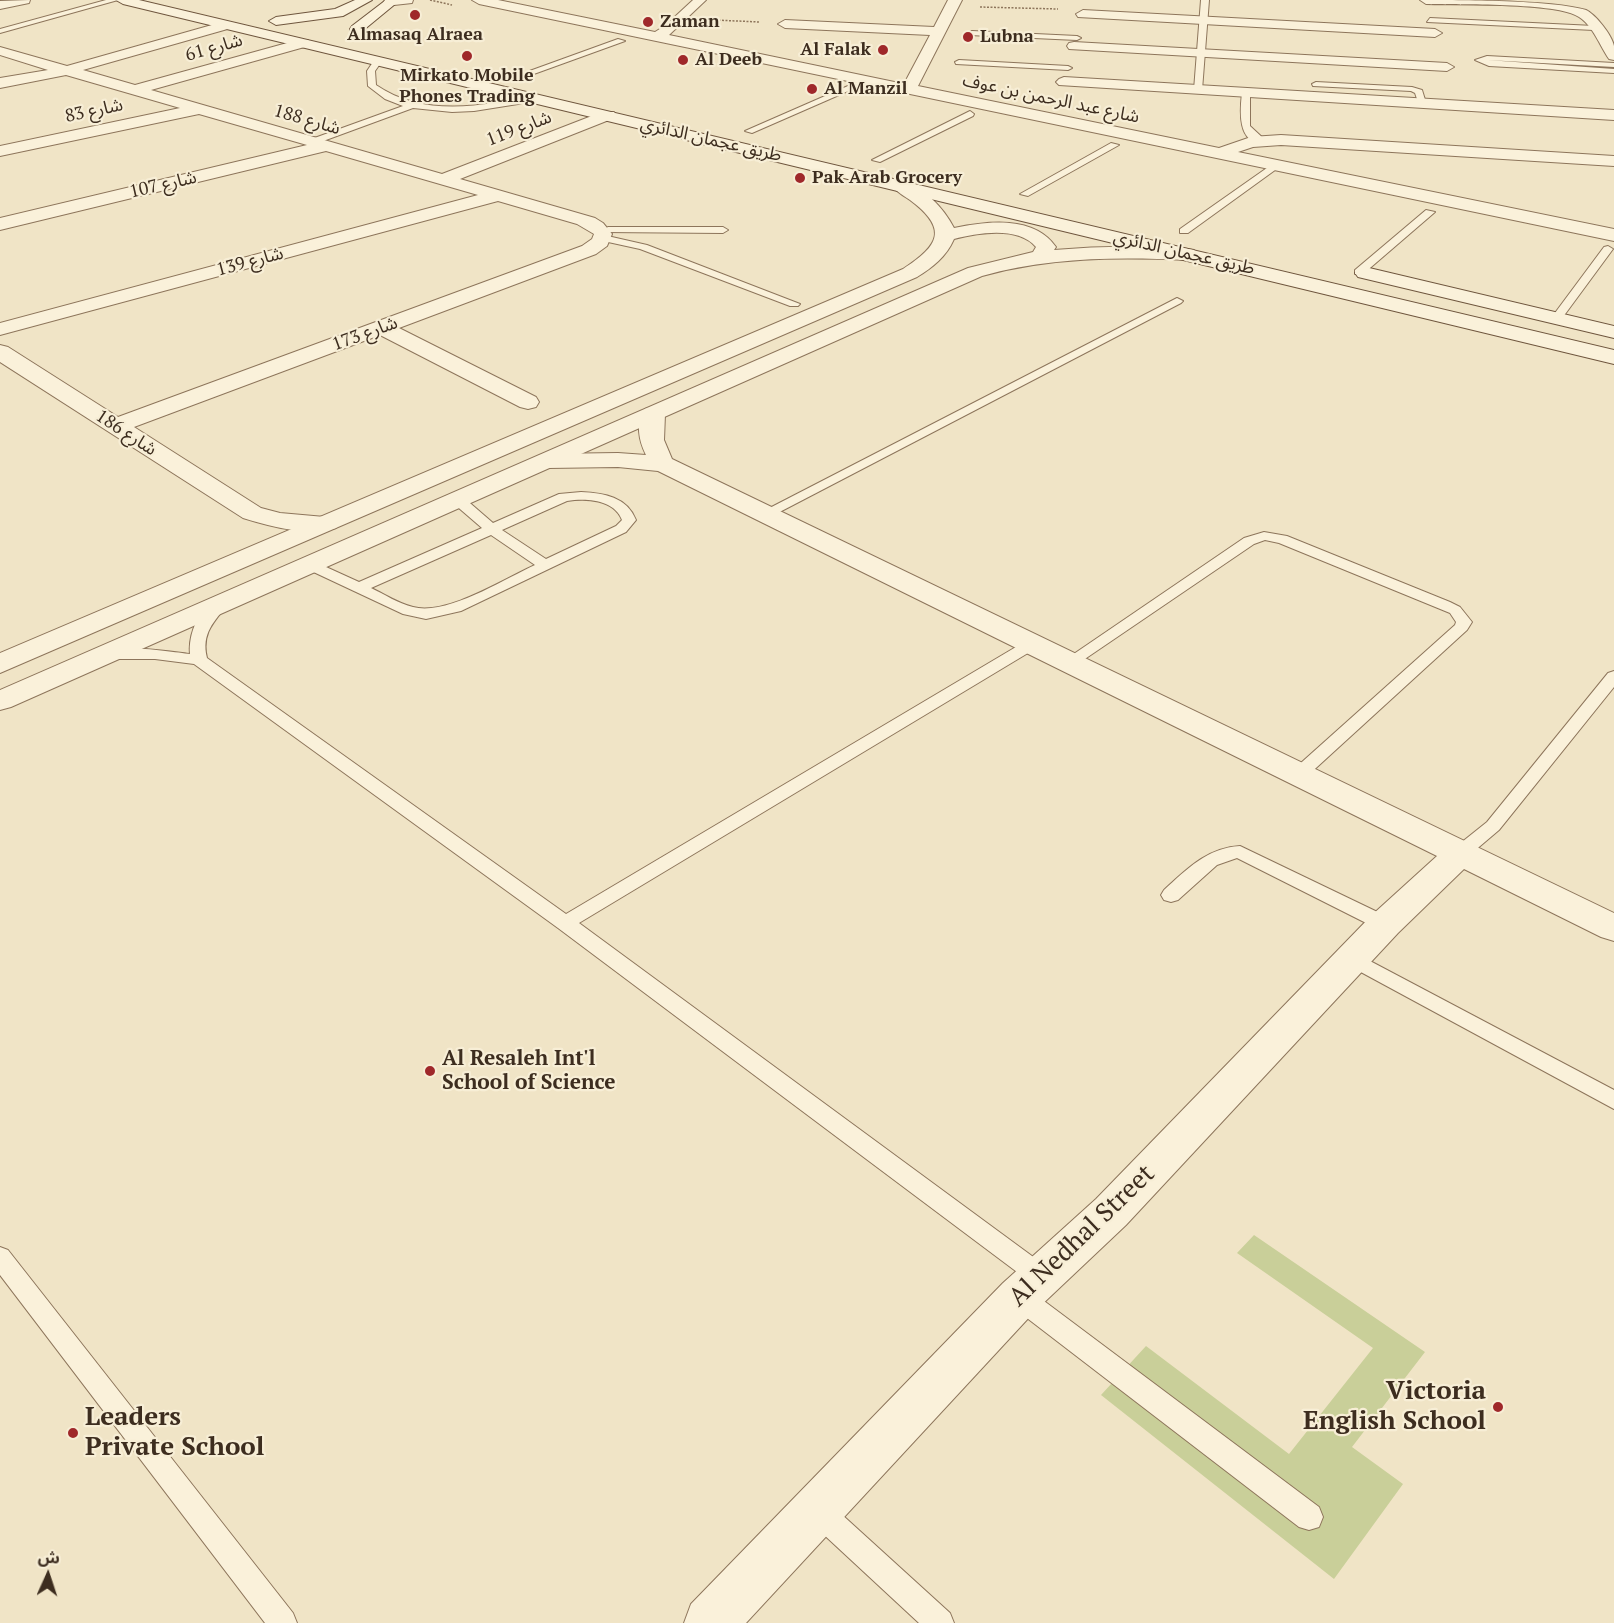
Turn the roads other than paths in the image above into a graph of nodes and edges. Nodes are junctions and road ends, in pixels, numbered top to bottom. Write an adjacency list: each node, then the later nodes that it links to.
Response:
1 (24, 0): 13 (street)
2 (114, 0): 27 (lane)
3 (123, 0): 24 (street, طريق عجمان الدائري)
4 (184, 0): 22 (street)
5 (365, 0): 17 (street)
6 (406, 0): 11 (street)
7 (479, 0): 19 (street, شارع عبد الرحمن بن عوف)
8 (700, 0): 30 (street)
9 (1205, 0): 21 (lane)
10 (1424, 0): 18 (street); 25 (street)
11 (392, 1): 16 (street)
12 (953, 3): 28 (street)
13 (0, 5)
14 (566, 5): 19 (street)
15 (1085, 8): 21 (street); 33 (street)
16 (378, 11): 17 (street); 31 (street)
17 (330, 15): 22 (street)
18 (1585, 15): 20 (street); 26 (street)
19 (553, 16): 30 (street, شارع عبد الرحمن بن عوف)
20 (1604, 16)
21 (1203, 20): 25 (street); 36 (lane)
22 (276, 21): 31 (street)
23 (785, 24): 28 (street)
24 (226, 25): 34 (street, طريق عجمان الدائري); 41 (street)
25 (1432, 27): 26 (lane); 44 (street)
26 (1594, 28): 37 (street)
27 (0, 31)
28 (938, 32): 50 (street)
29 (972, 33): 33 (lane)
30 (657, 37): 46 (street, شارع عبد الرحمن بن عوف)
31 (362, 41): 45 (street)
32 (621, 41): 45 (lane)
33 (1076, 42): 36 (street); 43 (street)
34 (303, 43): 38 (street, طريق عجمان الدائري); 51 (street, شارع 61)
35 (0, 51): 41 (street, شارع 188)
36 (1201, 53): 44 (street); 52 (lane)
37 (1614, 56)
38 (378, 61): 54 (street, طريق عجمان الدائري); 56 (lane)
39 (960, 62): 43 (lane)
40 (1614, 64): 42 (lane)
41 (69, 69): 47 (street); 51 (street, شارع 188)
42 (1614, 71)
43 (1066, 75): 52 (street); 58 (street)
44 (1450, 76): 57 (street)
45 (517, 77): 49 (street)
46 (867, 81): 50 (street, شارع عبد الرحمن بن عوف); 63 (lane)
47 (0, 83)
48 (1316, 84): 55 (lane)
49 (552, 85)
50 (909, 89): 58 (street, شارع عبد الرحمن بن عوف)
51 (135, 90): 59 (street, شارع 188)
52 (1198, 90): 53 (street)
53 (1246, 93): 55 (street); 65 (lane)
54 (537, 99): 56 (lane); 61 (street, طريق عجمان الدائري)
55 (1422, 103): 57 (street)
56 (413, 105): 66 (lane)
57 (1461, 105): 62 (street)
58 (1055, 108): 69 (street, شارع عبد الرحمن بن عوف)
59 (196, 110): 66 (street, شارع 188); 68 (street, شارع 83)
60 (970, 114): 70 (lane)
61 (608, 115): 74 (street, شارع 119); 75 (street, طريق عجمان الدائري)
62 (1614, 115)
63 (743, 129): 64 (street, طريق عجمان الدائري)
64 (772, 136)
65 (1261, 141): 69 (street); 71 (street)
66 (319, 144): 74 (street, شارع 188); 81 (street, شارع 107)
67 (1114, 145): 77 (lane)
68 (0, 151)
69 (1220, 154): 73 (street, شارع عبد الرحمن بن عوف)
70 (871, 159): 72 (street)
71 (1614, 161)
72 (898, 165)
73 (1277, 165): 84 (lane); 88 (street, شارع عبد الرحمن بن عوف)
74 (444, 179): 78 (street, شارع 188)
75 (901, 186): 86 (street); 89 (street, طريق عجمان الدائري)
76 (1004, 190): 77 (street)
77 (1025, 194): 79 (street)
78 (499, 195): 85 (street, شارع 188); 96 (street, شارع 139)
79 (1044, 199)
80 (1430, 212): 91 (lane)
81 (0, 224)
82 (1163, 226): 84 (street, طريق عجمان الدائري)
83 (723, 230): 85 (lane)
84 (1184, 231): 87 (street, طريق عجمان الدائري)
85 (602, 234): 93 (lane); 95 (street, شارع 173)
86 (945, 236): 90 (street); 108 (street)
87 (1208, 237)
88 (1611, 242): 94 (lane)
89 (1187, 254): 90 (street); 99 (street, طريق عجمان الدائري)
90 (1041, 256): 101 (street)
91 (1353, 271): 94 (street)
92 (1177, 301): 107 (lane)
93 (794, 304)
94 (1556, 319): 97 (street)
95 (382, 328): 100 (street); 102 (street, شارع 173)
96 (0, 329)
97 (1614, 332)
98 (0, 352): 102 (street, شارع 186)
99 (1614, 357)
100 (528, 402)
101 (653, 414): 103 (street); 104 (street)
102 (116, 426): 106 (street, شارع 186)
103 (548, 461): 104 (street); 105 (street)
104 (663, 464): 107 (street)
105 (458, 500): 109 (lane); 111 (street)
106 (252, 513): 108 (street, شارع 186); 110 (street)
107 (765, 514): 115 (street)
108 (327, 524): 110 (street)
109 (490, 528): 112 (lane); 112 (lane); 113 (lane)
110 (246, 558): 119 (street)
111 (310, 565): 113 (lane); 114 (street)
112 (547, 566): 113 (lane)
113 (358, 588)
114 (220, 604): 116 (street); 117 (lane)
115 (1032, 644): 118 (street); 125 (lane)
116 (107, 654): 117 (lane); 121 (street)
117 (199, 660): 125 (lane)
118 (1070, 663): 122 (street); 122 (lane)
119 (0, 664)
120 (1614, 676): 123 (lane)
121 (0, 702)
122 (1299, 774): 123 (street)
123 (1459, 854): 126 (street, Al Nedhal Street); 127 (street)
124 (1170, 895): 126 (lane)
125 (565, 923): 131 (lane)
126 (1385, 924): 128 (street, Al Nedhal Street)
127 (1614, 928)
128 (1353, 959): 129 (lane); 131 (street, Al Nedhal Street)
129 (1614, 1100)
130 (0, 1257): 134 (lane)
131 (1031, 1287): 132 (street, Al Nedhal Street); 133 (lane)
132 (817, 1510): 135 (street, Al Nedhal Street); 136 (lane)
133 (1309, 1517)
134 (283, 1623)
135 (710, 1623)
136 (940, 1623)

